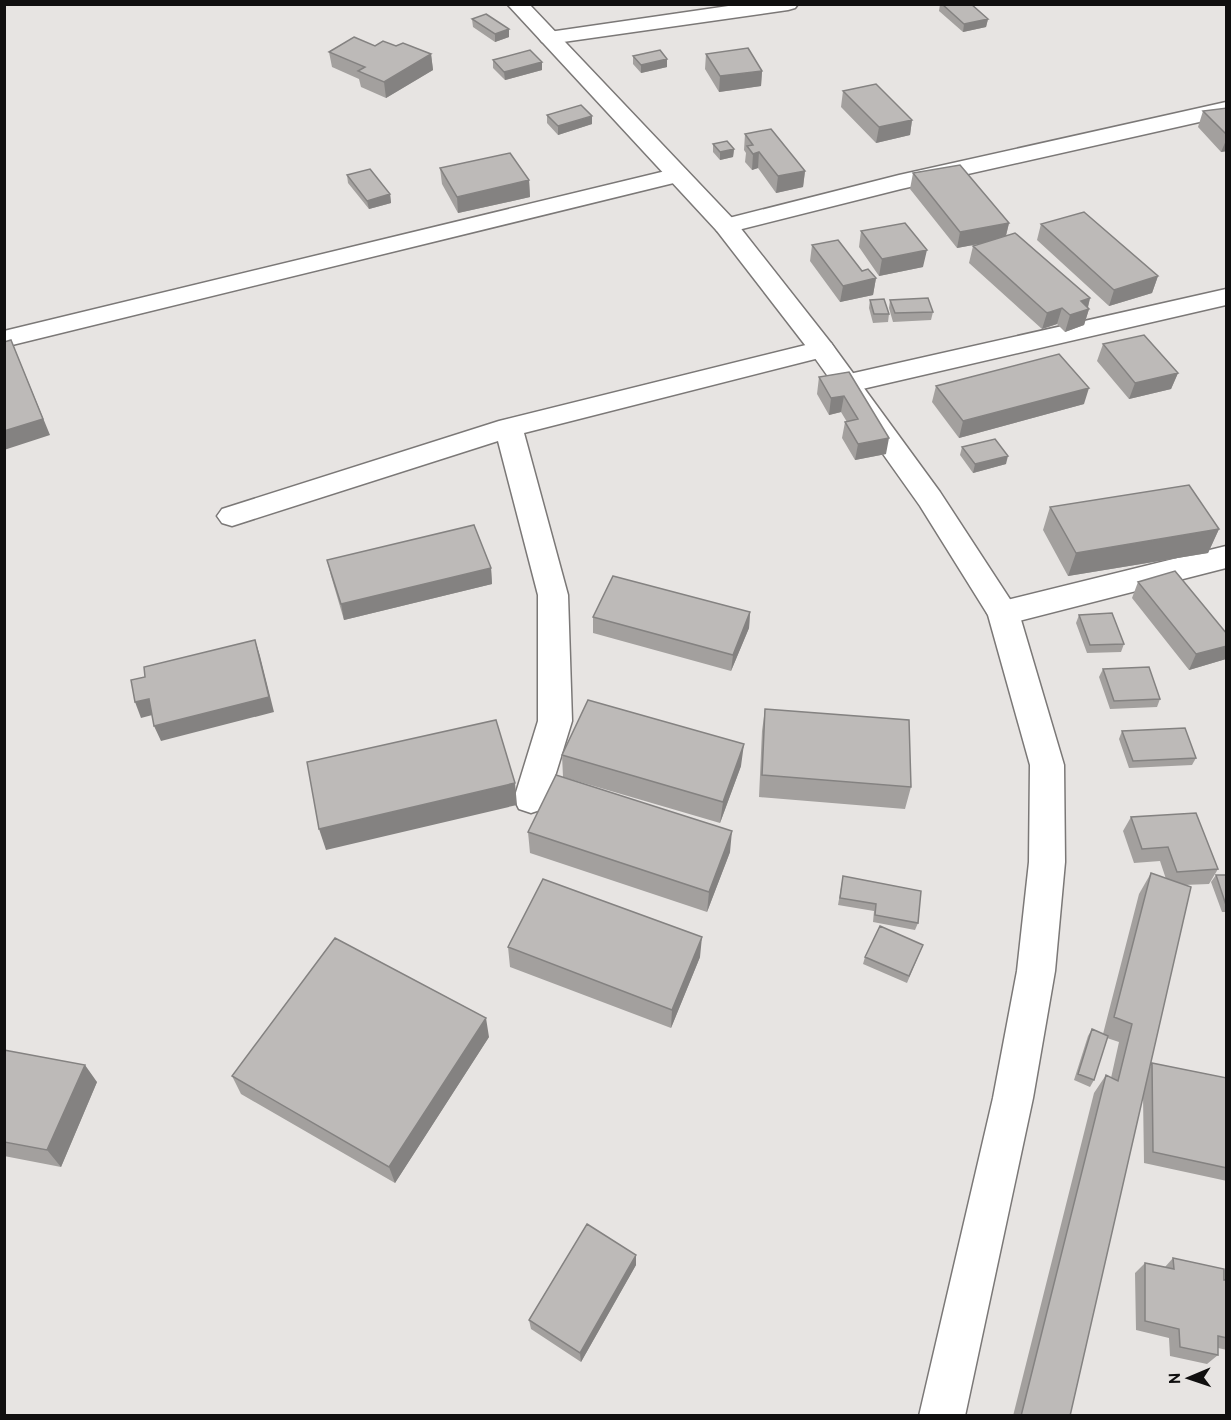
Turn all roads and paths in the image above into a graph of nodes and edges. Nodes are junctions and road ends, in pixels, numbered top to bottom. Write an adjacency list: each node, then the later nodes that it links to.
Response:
1 (517, 4): 3 (street)
2 (788, 4): 3 (street)
3 (549, 38): 5 (street)
4 (1227, 110): 6 (street)
5 (678, 175): 6 (street); 8 (street)
6 (726, 226): 9 (street)
7 (1227, 297): 10 (street)
8 (4, 339)
9 (822, 349): 10 (street); 11 (street)
10 (845, 384): 14 (street)
11 (509, 428): 12 (street); 15 (street)
12 (232, 516)
13 (1227, 557): 14 (street)
14 (1003, 613): 16 (street)
15 (531, 799)
16 (942, 1416)

